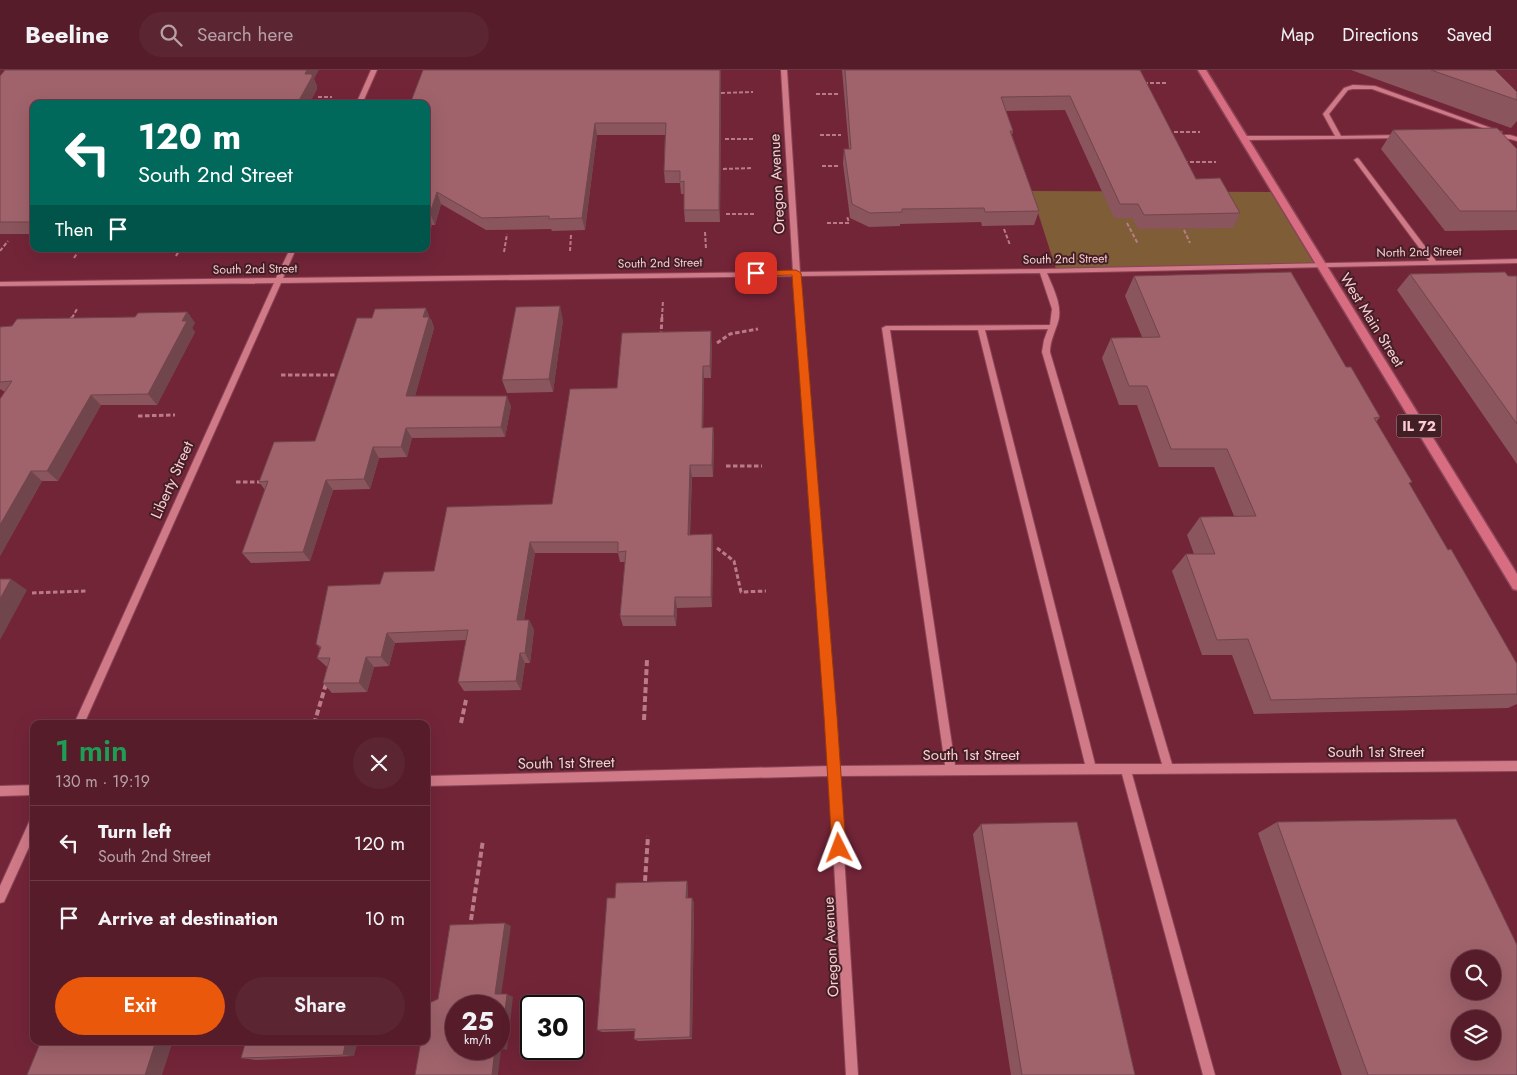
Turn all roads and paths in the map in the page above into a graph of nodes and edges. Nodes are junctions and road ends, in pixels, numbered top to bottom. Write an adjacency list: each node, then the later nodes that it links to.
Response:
1 (374, 70): 12 (street)
2 (784, 70): 58 (street, Oregon Avenue)
3 (1202, 70): 20 (main road, West Main Street / IL 72)
4 (1139, 83): 5 (path)
5 (1168, 83)
6 (753, 92): 7 (path)
7 (720, 93)
8 (816, 94): 9 (path)
9 (840, 94)
10 (318, 97): 11 (path)
11 (332, 97)
12 (361, 100)
13 (1164, 132): 14 (path)
14 (1200, 132)
15 (820, 134): 16 (path)
16 (841, 135)
17 (1339, 137): 18 (street); 20 (street); 21 (street)
18 (1406, 137)
19 (1491, 137): 21 (street)
20 (1244, 138): 56 (main road, West Main Street / IL 72)
21 (1514, 138)
22 (725, 139): 23 (path)
23 (754, 139)
24 (1357, 160): 55 (street)
25 (1178, 162): 26 (path)
26 (1216, 162)
27 (822, 166): 28 (path)
28 (840, 166)
29 (752, 168): 30 (path)
30 (723, 169)
31 (726, 214): 32 (path)
32 (754, 214)
33 (847, 216): 35 (path)
34 (1127, 222): 43 (path)
35 (827, 223)
36 (1004, 229): 44 (path)
37 (1184, 230): 42 (path)
38 (705, 232): 45 (path)
39 (507, 234): 51 (path)
40 (571, 235): 47 (path)
41 (8, 241): 46 (path)
42 (1190, 243)
43 (1138, 244)
44 (1010, 245)
45 (706, 249)
46 (0, 251)
47 (570, 251)
48 (78, 252): 53 (path)
49 (178, 252): 52 (path)
50 (292, 252): 59 (street, Liberty Street)
51 (504, 252)
52 (176, 256)
53 (74, 258)
54 (1517, 261): 55 (street, North 2nd Street)
55 (1434, 263): 56 (street, North 2nd Street)
56 (1321, 266): 57 (street, South 2nd Street); 78 (main road, West Main Street / IL 72)
57 (1043, 271): 58 (street, South 2nd Street); 64 (street)
58 (796, 273): 59 (street, South 2nd Street); 94 (street, Oregon Avenue)
59 (278, 280): 60 (street, South 2nd Street); 85 (street, Liberty Street)
60 (0, 284)
61 (663, 300): 67 (path)
62 (77, 308): 63 (path)
63 (66, 326)
64 (1052, 327): 66 (street); 91 (street)
65 (758, 328): 68 (path)
66 (981, 328): 92 (street); 93 (street)
67 (661, 342)
68 (717, 343)
69 (281, 375): 70 (path)
70 (336, 375)
71 (175, 415): 72 (path)
72 (138, 416)
73 (726, 466): 74 (path)
74 (762, 466)
75 (236, 482): 76 (path)
76 (266, 482)
77 (717, 548): 80 (path)
78 (1517, 585)
79 (87, 591): 81 (path)
80 (766, 591)
81 (32, 593)
82 (647, 660): 87 (path)
83 (329, 676): 86 (path)
84 (466, 700): 88 (path)
85 (81, 720)
86 (315, 720)
87 (644, 720)
88 (461, 723)
89 (1517, 766): 91 (street, South 1st Street)
90 (1125, 768): 91 (street, South 1st Street); 92 (street, South 1st Street); 105 (street)
91 (1168, 768)
92 (1091, 769): 93 (street, South 1st Street)
93 (951, 770): 94 (street, South 1st Street)
94 (834, 771): 95 (street, South 1st Street); 104 (street, Oregon Avenue)
95 (430, 781)
96 (30, 790): 97 (street)
97 (0, 791)
98 (30, 833): 102 (street)
99 (648, 836): 101 (path)
100 (484, 840): 103 (path)
101 (646, 881)
102 (0, 898)
103 (470, 920)
104 (852, 1075)
105 (1209, 1075)

